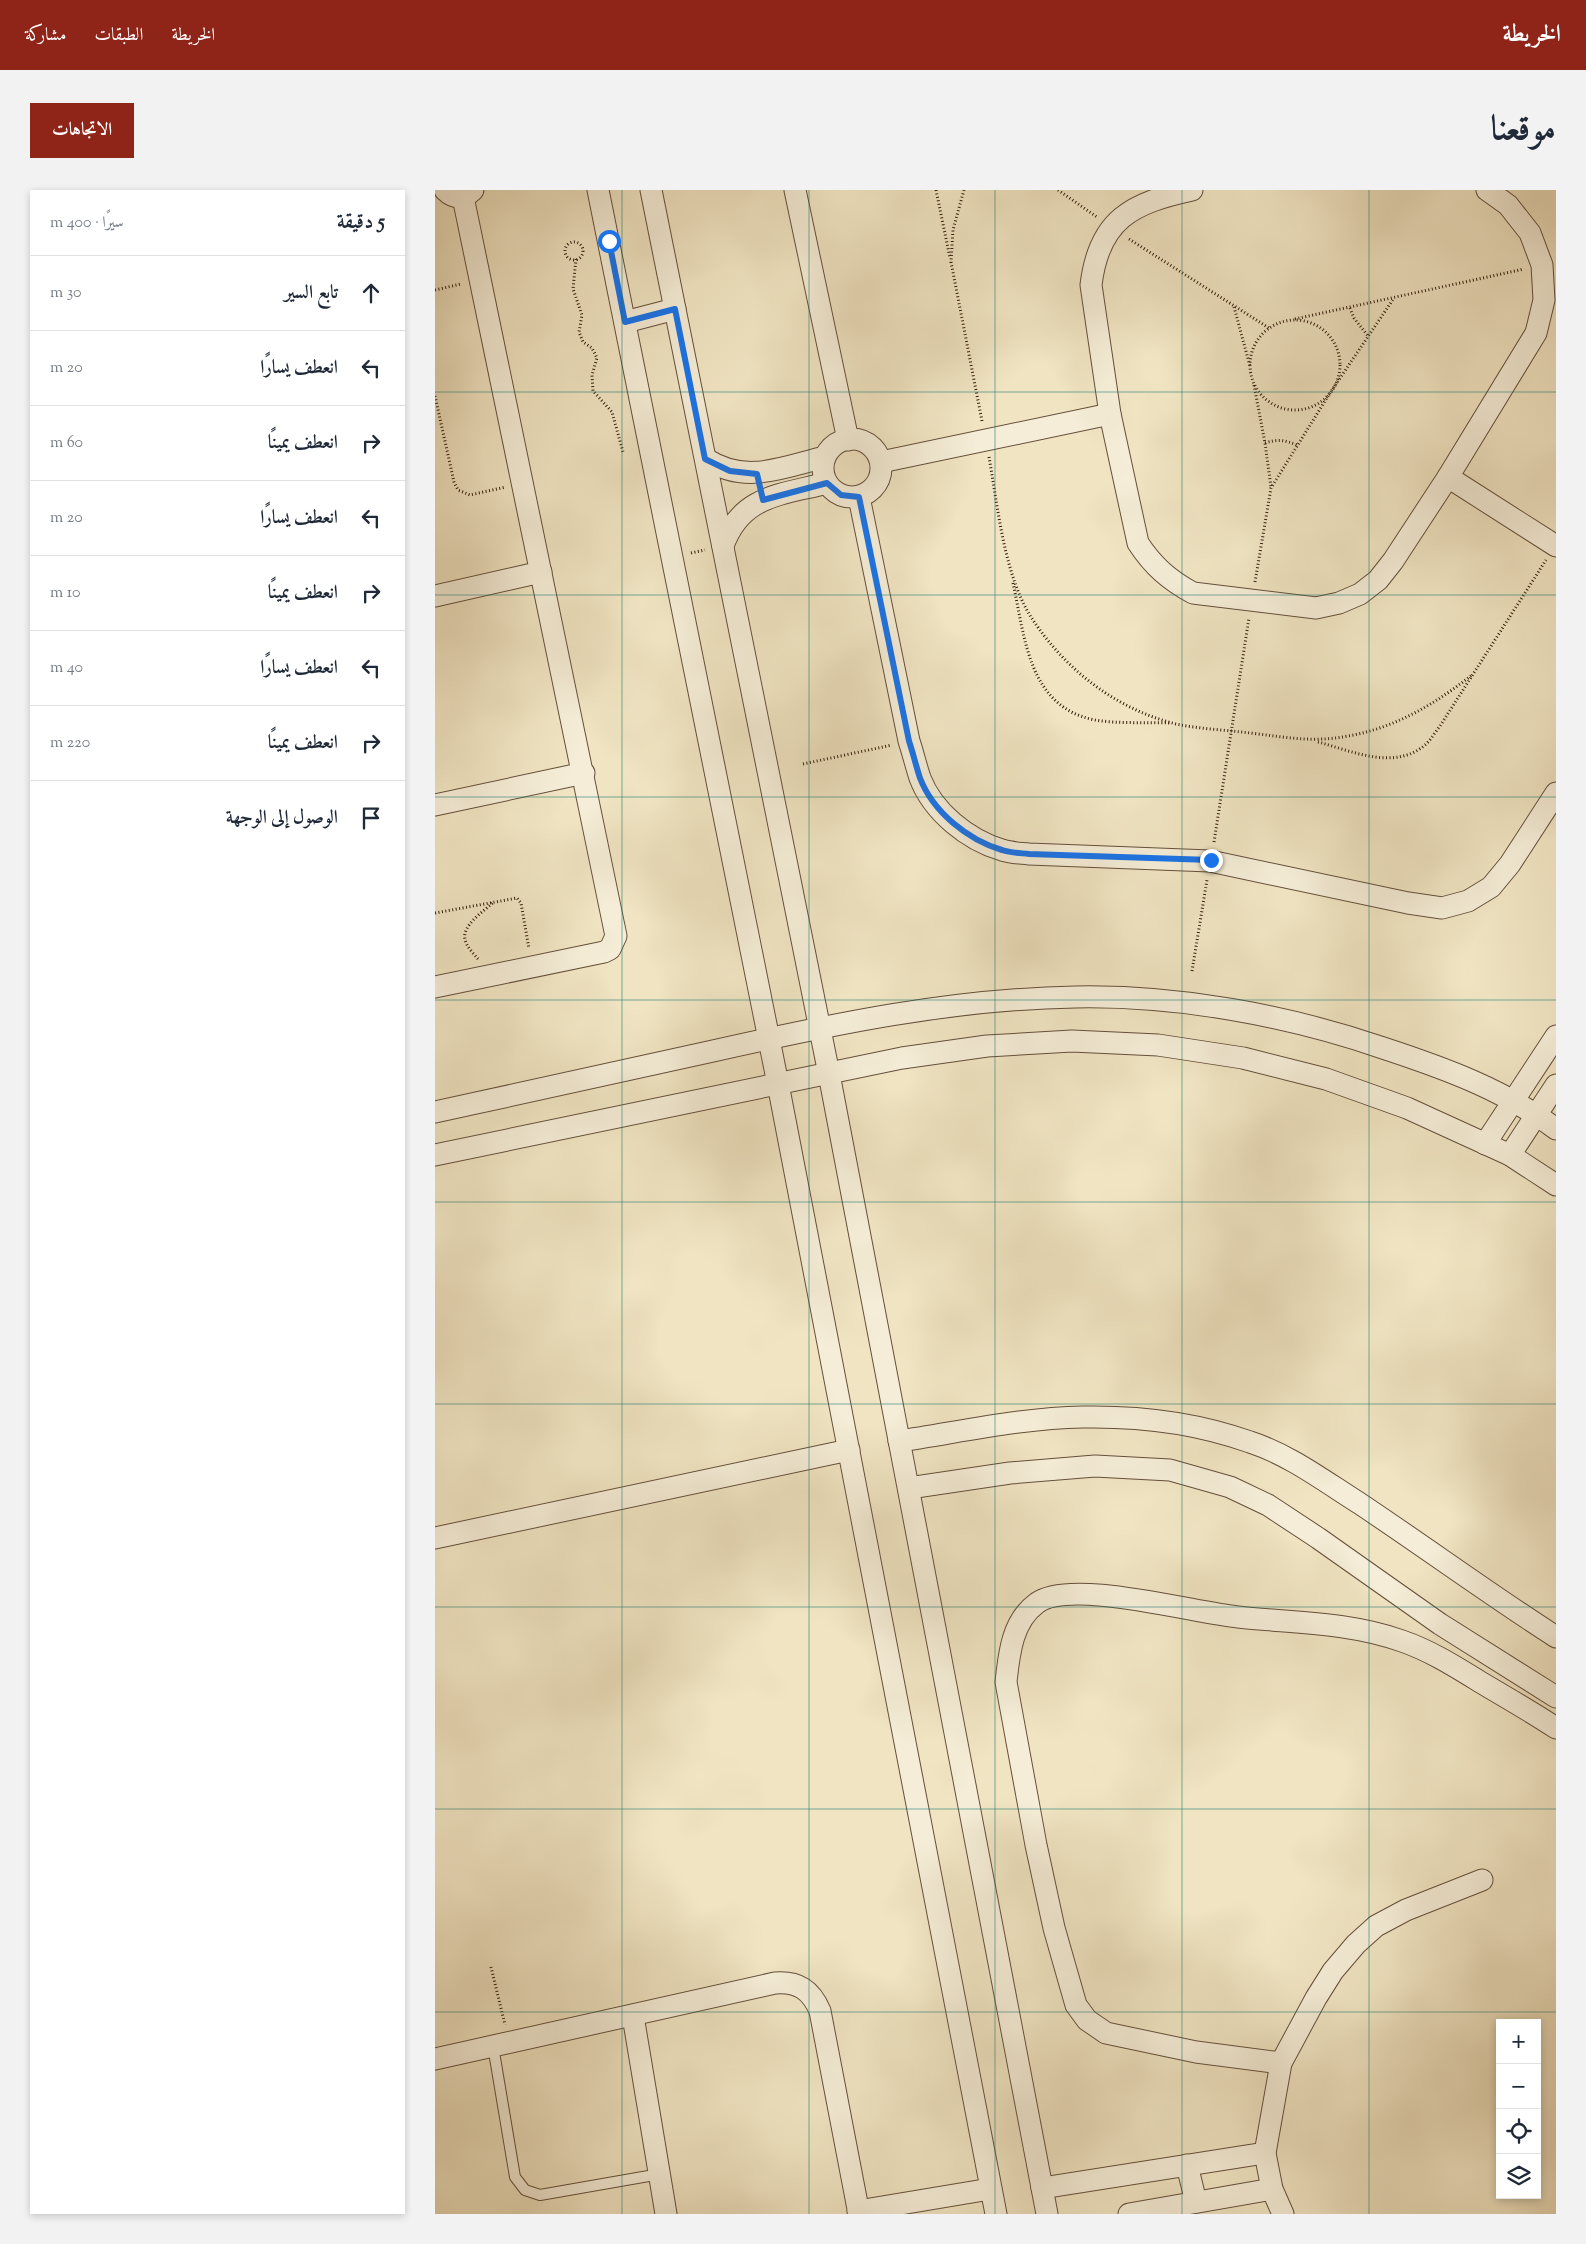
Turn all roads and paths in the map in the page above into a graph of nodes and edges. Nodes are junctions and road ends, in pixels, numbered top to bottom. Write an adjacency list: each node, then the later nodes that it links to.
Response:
1 (651, 190): 19 (street)
2 (795, 190): 28 (street)
3 (936, 190): 12 (path)
4 (964, 190): 12 (path)
5 (1058, 190): 10 (path)
6 (1192, 190): 10 (street)
7 (1487, 190): 13 (street)
8 (598, 191): 21 (street)
9 (459, 193): 14 (street)
10 (1112, 228): 17 (path); 27 (street)
11 (576, 259): 11 (path); 32 (path)
12 (951, 262): 29 (path)
13 (1542, 265): 16 (path); 37 (street)
14 (481, 280): 15 (path); 38 (street)
15 (435, 290)
16 (1394, 298): 18 (path); 23 (path)
17 (1234, 307): 22 (path); 24 (path)
18 (1350, 308): 20 (path); 23 (path)
19 (675, 309): 21 (street); 34 (street)
20 (1289, 320): 22 (path); 25 (path)
21 (625, 322): 45 (street)
22 (1269, 328): 24 (path)
23 (1368, 336): 25 (path)
24 (1253, 378): 25 (path); 30 (path)
25 (1330, 393): 31 (path)
26 (435, 396): 38 (path)
27 (1110, 414): 29 (street); 49 (street)
28 (848, 440): 33 (street); 35 (street)
29 (985, 441): 35 (street); 47 (path)
30 (1265, 443): 31 (path); 40 (path)
31 (1297, 445): 40 (path)
32 (623, 452)
33 (825, 457): 36 (street); 39 (street)
34 (705, 459): 36 (street); 43 (street)
35 (881, 462): 41 (street)
36 (757, 474): 42 (street)
37 (1448, 477): 44 (street); 49 (street)
38 (523, 483): 46 (street)
39 (827, 483): 41 (street); 42 (street)
40 (1271, 488): 49 (path)
41 (859, 497): 53 (street)
42 (763, 500): 43 (street)
43 (723, 546): 45 (path); 64 (street)
44 (1556, 546): 50 (path)
45 (673, 557): 66 (street)
46 (541, 572): 48 (street); 56 (street)
47 (1012, 577): 51 (path); 51 (path)
48 (435, 596)
49 (1252, 600): 52 (path)
50 (1472, 675): 54 (path); 54 (path)
51 (1176, 724): 52 (path)
52 (1232, 731): 54 (path)
53 (909, 741): 55 (path); 57 (street)
54 (1315, 741)
55 (803, 764)
56 (584, 773): 58 (street); 62 (street)
57 (1556, 793)
58 (435, 805)
59 (494, 902): 60 (path); 61 (path); 62 (path)
60 (435, 914)
61 (480, 962)
62 (533, 967): 63 (street)
63 (435, 987)
64 (820, 1027): 66 (street); 67 (street); 70 (street)
65 (1556, 1036): 70 (street)
66 (769, 1038): 68 (street); 71 (street)
67 (829, 1074): 68 (street); 74 (street); 78 (street)
68 (779, 1084): 75 (street); 79 (street)
69 (1556, 1085): 72 (street)
70 (1513, 1100): 72 (street); 74 (street)
71 (435, 1112)
72 (1537, 1114): 73 (street); 76 (street)
73 (1556, 1129)
74 (1485, 1144): 76 (street)
75 (435, 1155)
76 (1510, 1155): 77 (street)
77 (1556, 1185)
78 (899, 1441): 80 (street); 82 (street)
79 (849, 1450): 81 (street); 95 (street)
80 (909, 1488): 83 (street); 94 (street)
81 (435, 1538)
82 (1556, 1637)
83 (1556, 1697)
84 (1556, 1728): 90 (street)
85 (1482, 1880): 90 (street)
86 (491, 1967): 88 (path)
87 (633, 2016): 88 (street); 93 (street); 98 (street)
88 (501, 2044): 89 (street); 93 (lane)
89 (435, 2059)
90 (1281, 2063): 91 (street)
91 (1265, 2153): 92 (street); 96 (street)
92 (1187, 2165): 94 (street); 97 (street)
93 (660, 2174): 99 (street)
94 (1042, 2188): 101 (street)
95 (990, 2189): 98 (street); 100 (street)
96 (1272, 2189): 97 (street); 103 (street)
97 (1196, 2202): 102 (street)
98 (859, 2213)
99 (666, 2214)
100 (995, 2214)
101 (1047, 2214)
102 (1129, 2214)
103 (1283, 2214)

